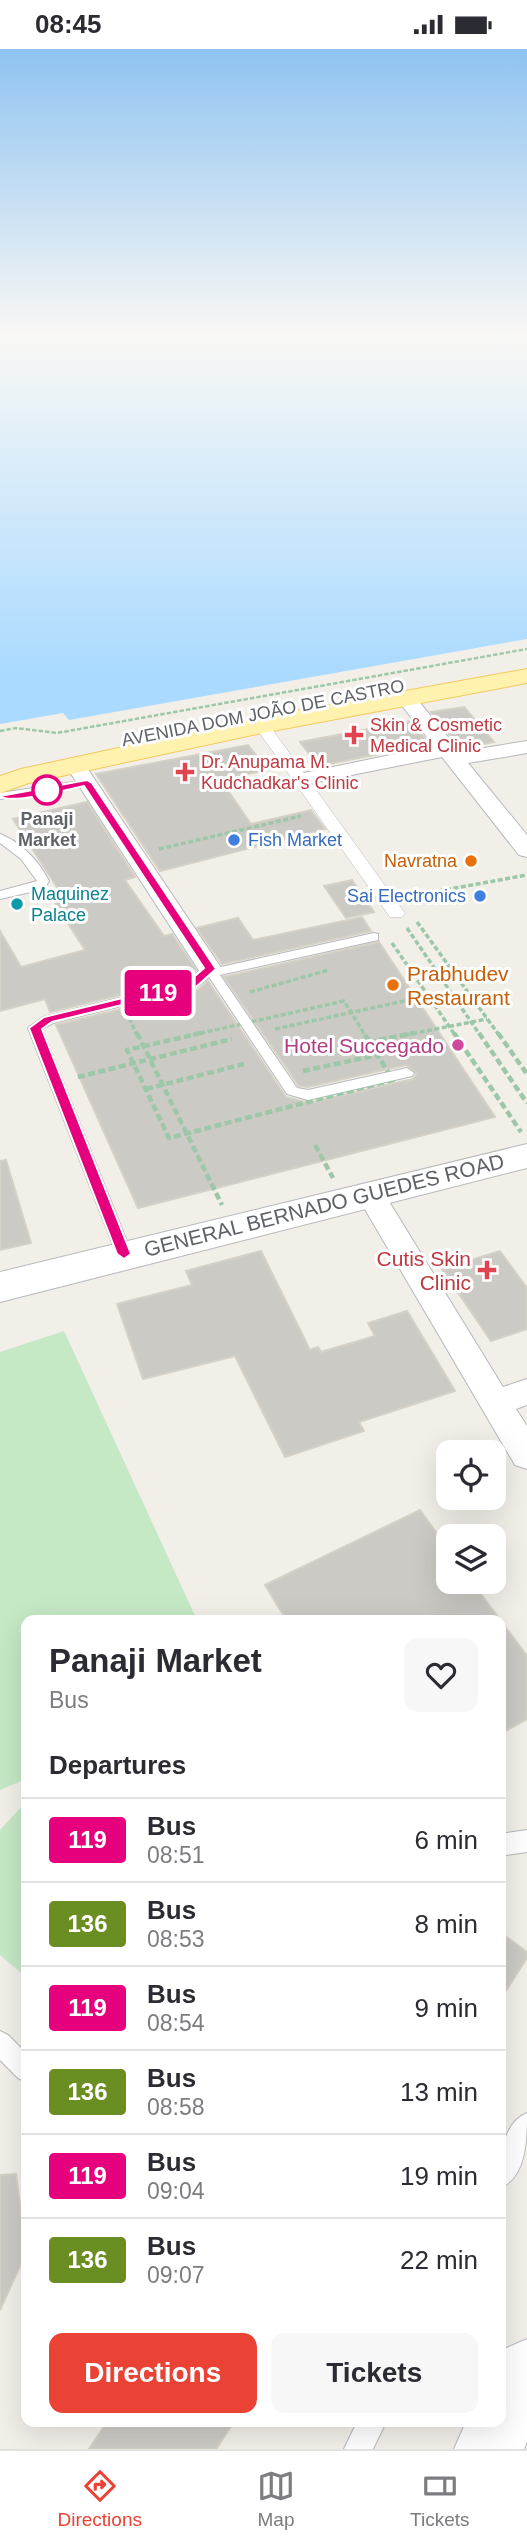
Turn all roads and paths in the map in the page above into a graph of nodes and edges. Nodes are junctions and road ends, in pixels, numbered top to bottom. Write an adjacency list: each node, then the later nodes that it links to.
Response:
1 (527, 649): 6 (path)
2 (527, 666): 9 (main road, AVENIDA DOM JOÃO DE CASTRO)
3 (527, 676): 4 (main road, AVENIDA DOM JOÃO DE CASTRO)
4 (405, 697): 5 (main road, AVENIDA DOM JOÃO DE CASTRO); 8 (street)
5 (262, 725): 10 (main road, AVENIDA DOM JOÃO DE CASTRO); 11 (street)
6 (0, 731)
7 (527, 747): 8 (street)
8 (450, 755): 11 (street); 16 (street)
9 (0, 763)
10 (81, 774): 12 (main road, AVENIDA DOM JOÃO DE CASTRO); 13 (lane); 17 (street)
11 (301, 779): 14 (street)
12 (0, 786)
13 (0, 796)
14 (324, 811): 17 (path); 19 (street)
15 (2, 841): 20 (lane)
16 (527, 850)
17 (134, 854): 24 (street)
18 (527, 875): 19 (path)
19 (381, 894): 21 (street); 26 (path)
20 (0, 895)
21 (396, 913): 27 (path)
22 (374, 937): 24 (lane)
23 (390, 941): 28 (path)
24 (207, 971): 25 (lane); 33 (lane)
25 (121, 1002): 41 (path); 42 (lane)
26 (487, 1019): 27 (path); 34 (path)
27 (470, 1022): 28 (path); 36 (path)
28 (449, 1027): 29 (path); 37 (path)
29 (369, 1042)
30 (378, 1055): 32 (path)
31 (244, 1064): 35 (path)
32 (300, 1071)
33 (407, 1073)
34 (527, 1074)
35 (146, 1089)
36 (527, 1103)
37 (527, 1140)
38 (315, 1145): 40 (path)
39 (527, 1156): 40 (street, GENERAL BERNADO GUEDES ROAD)
40 (358, 1197): 41 (street, GENERAL BERNADO GUEDES ROAD); 44 (street)
41 (233, 1227): 42 (street, GENERAL BERNADO GUEDES ROAD)
42 (124, 1254): 43 (street, GENERAL BERNADO GUEDES ROAD)
43 (0, 1287)
44 (512, 1397): 45 (street)
45 (527, 1455)
46 (527, 1841): 47 (lane)
47 (506, 1844)
48 (0, 2043): 49 (lane)
49 (21, 2065)
50 (527, 2125): 51 (lane)
51 (506, 2165)
52 (527, 2372): 53 (street)
53 (506, 2413)
54 (369, 2427): 56 (lane)
55 (499, 2427): 57 (street)
56 (358, 2449)
57 (488, 2449)

